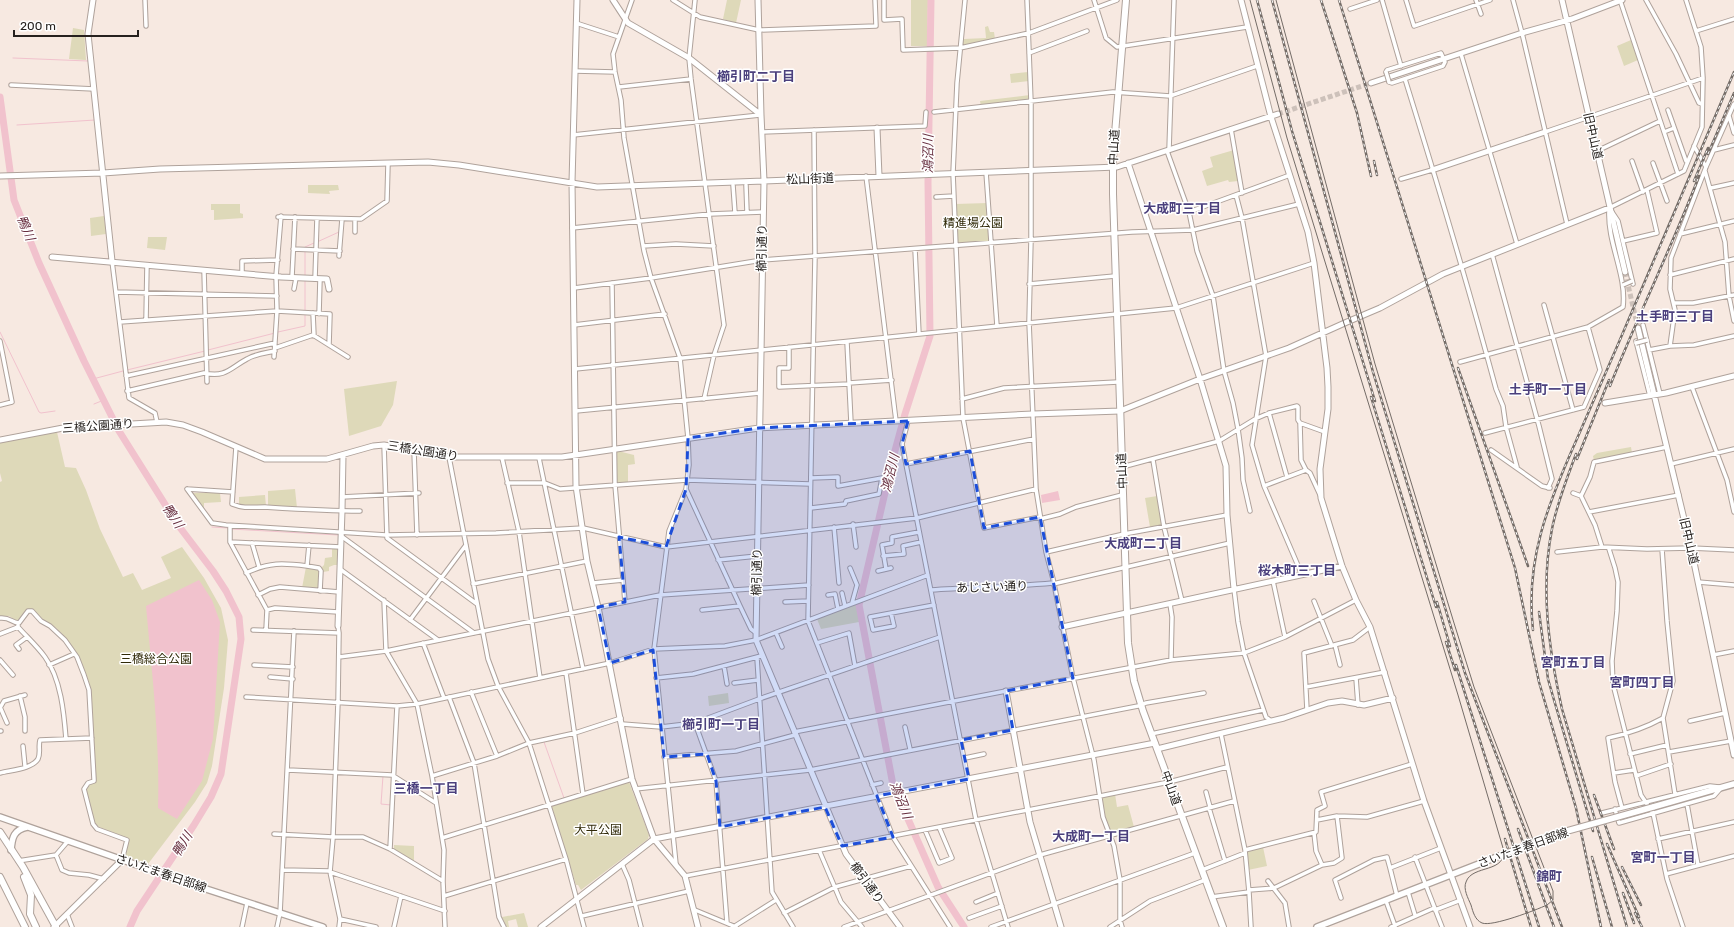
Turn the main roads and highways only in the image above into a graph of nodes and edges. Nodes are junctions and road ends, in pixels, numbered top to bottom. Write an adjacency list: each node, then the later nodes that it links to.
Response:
1 (1126, 0): 13 (highway, 中山道)
2 (1734, 784): 14 (main road, さいたま春日部線, bridge)
3 (0, 817): 4 (main road, さいたま春日部線)
4 (27, 827): 6 (main road); 12 (main road, さいたま春日部線)
5 (0, 832): 6 (highway)
6 (11, 850): 7 (highway)
7 (18, 861): 10 (highway); 11 (highway)
8 (0, 877): 9 (highway)
9 (25, 927)
10 (36, 927)
11 (55, 927)
12 (323, 927)
13 (1223, 927)
14 (1317, 927)

